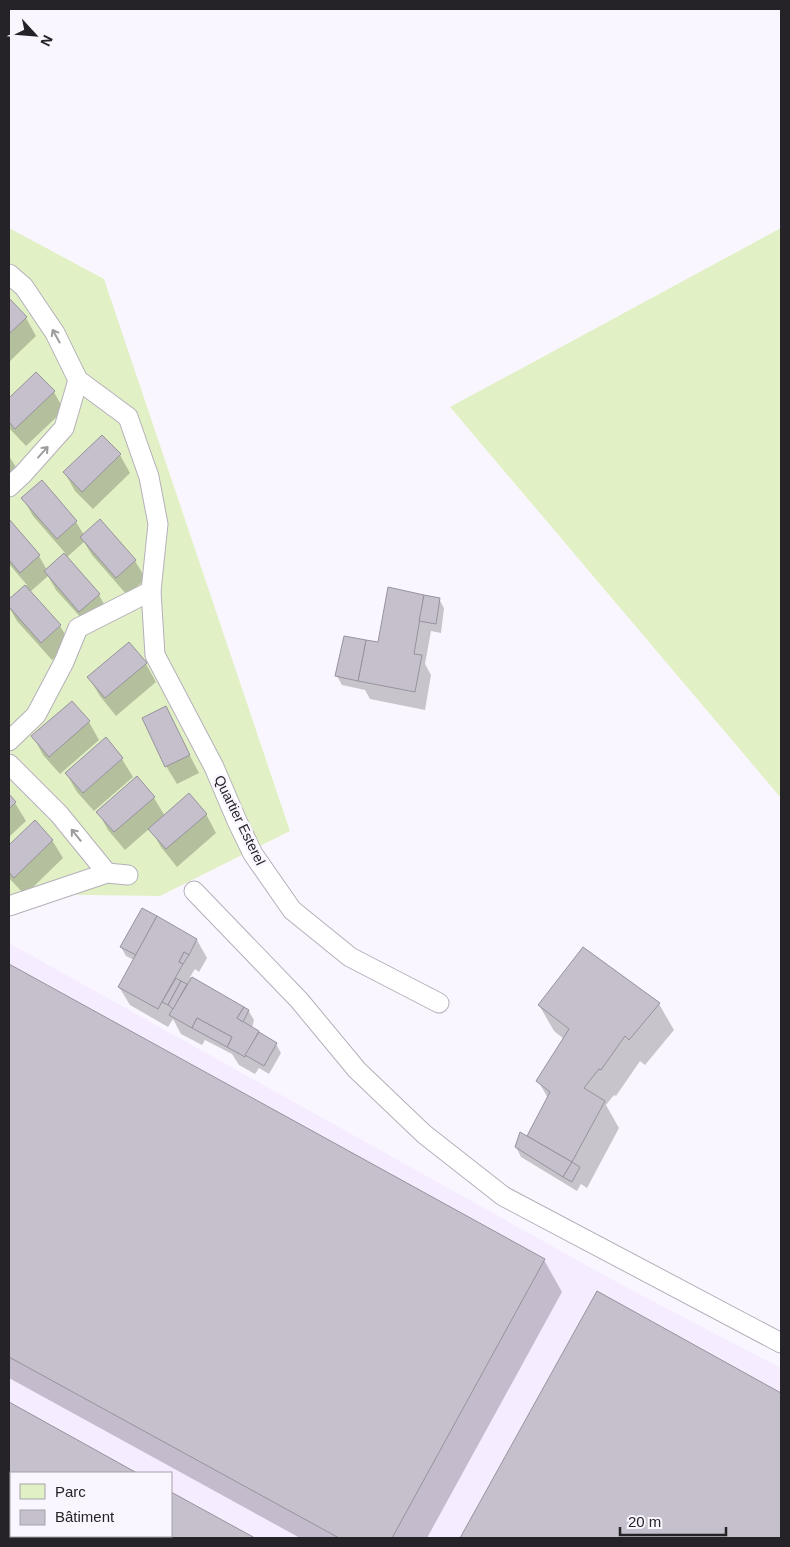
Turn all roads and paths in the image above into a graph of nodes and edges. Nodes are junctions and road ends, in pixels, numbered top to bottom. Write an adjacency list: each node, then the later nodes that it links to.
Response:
1 (9, 274): 2 (lane, Quartier Esterel, one-way to 1)
2 (78, 380): 3 (lane, one-way to 2); 4 (lane, Quartier Esterel)
3 (9, 487)
4 (151, 592): 5 (lane); 11 (lane, Quartier Esterel)
5 (9, 741)
6 (9, 764): 7 (lane, one-way to 6)
7 (106, 873): 8 (lane); 10 (lane)
8 (128, 875)
9 (194, 891): 12 (lane)
10 (9, 906)
11 (439, 1003)
12 (781, 1343)

